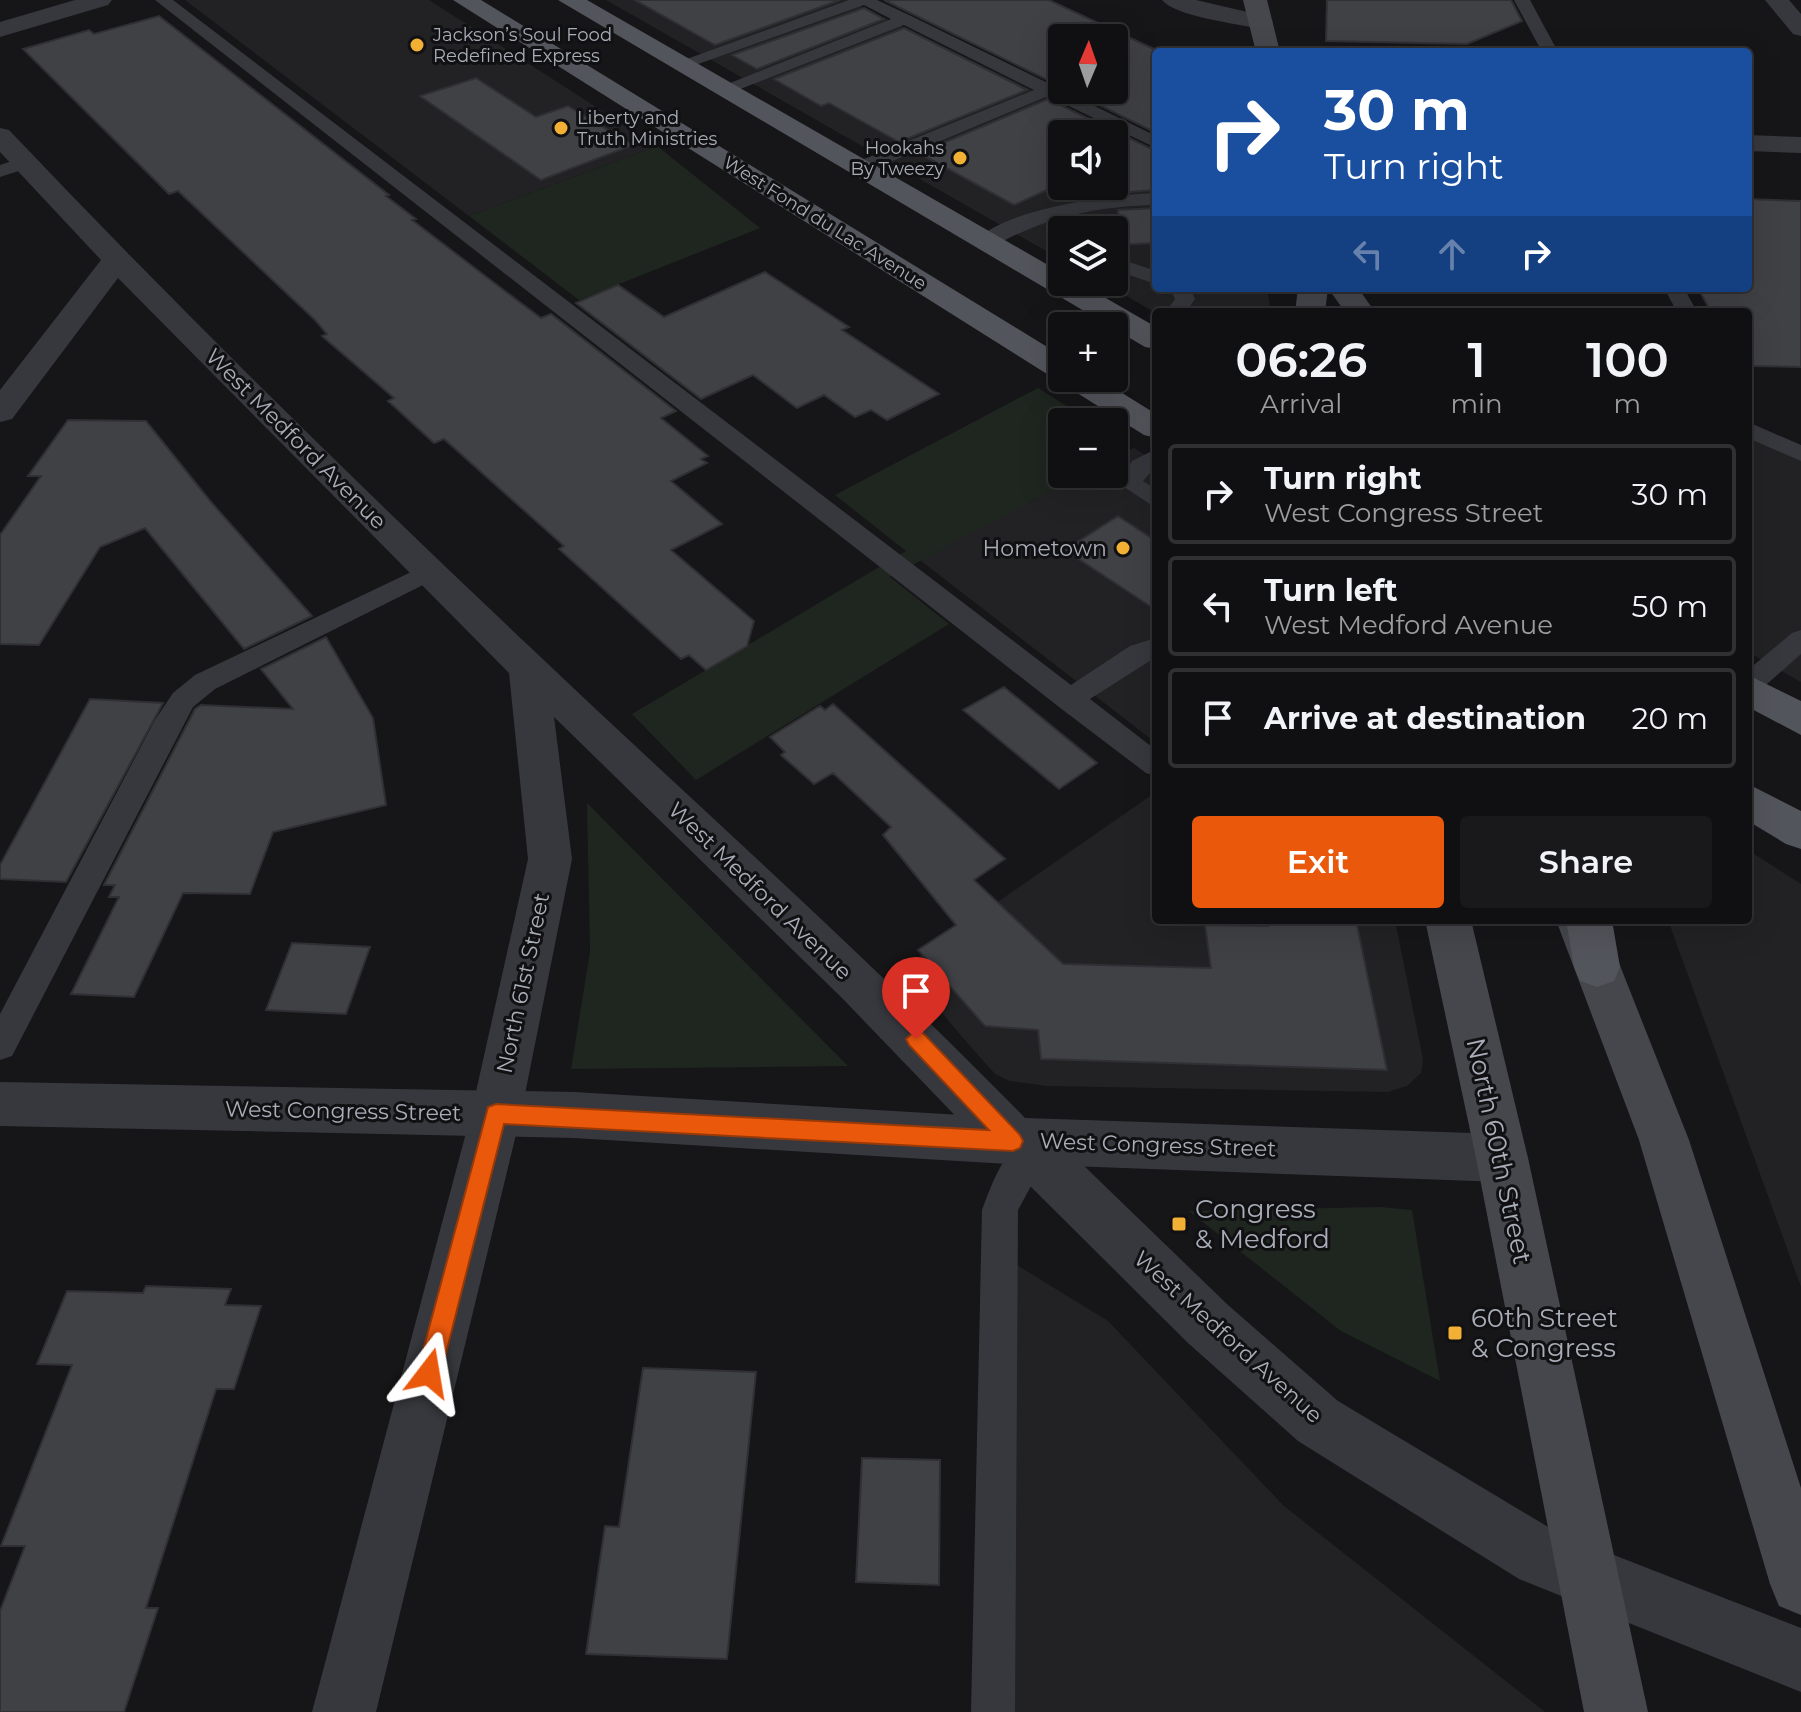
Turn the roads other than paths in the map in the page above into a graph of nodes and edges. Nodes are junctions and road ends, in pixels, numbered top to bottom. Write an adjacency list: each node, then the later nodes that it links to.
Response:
1 (100, 0): 12 (street)
2 (163, 0): 47 (lane)
3 (465, 0): 33 (main road, West Fond du Lac Avenue)
4 (570, 0): 15 (main road)
5 (864, 0): 10 (lane); 15 (lane)
6 (1174, 0): 9 (street)
7 (1522, 0): 14 (lane)
8 (1777, 0): 11 (street)
9 (1258, 11): 13 (main road)
10 (905, 19): 16 (lane); 17 (lane)
11 (1801, 29)
12 (0, 30)
13 (1267, 48)
14 (1548, 48)
15 (681, 64): 16 (main road)
16 (724, 89): 24 (main road)
17 (1048, 90): 24 (lane)
18 (1077, 104): 20 (lane)
19 (0, 136): 23 (street, West Medford Avenue)
20 (1152, 141)
21 (1752, 143): 22 (street)
22 (1801, 145)
23 (12, 167): 29 (street, West Medford Avenue)
24 (859, 168): 28 (main road)
25 (1152, 199): 26 (lane)
26 (1037, 218): 27 (lane); 28 (lane)
27 (1048, 224)
28 (986, 241): 32 (main road)
29 (115, 262): 35 (street); 41 (street, West Medford Avenue)
30 (1128, 268): 31 (lane)
31 (1152, 277)
32 (1152, 333)
33 (1048, 361)
34 (1098, 392): 36 (main road)
35 (0, 412)
36 (1152, 426)
37 (1752, 431): 38 (lane)
38 (1801, 454)
39 (1152, 458): 40 (lane)
40 (1152, 497)
41 (430, 571): 44 (street, West Medford Avenue); 56 (lane)
42 (1801, 639): 45 (lane)
43 (1152, 648): 47 (lane)
44 (528, 669): 58 (street, North 61st Street); 59 (street, West Medford Avenue)
45 (1752, 683)
46 (1752, 689): 48 (main road)
47 (1069, 700): 49 (lane)
48 (1801, 720)
49 (1152, 762)
50 (1752, 802): 51 (main road)
51 (1801, 832)
52 (1449, 924): 60 (main road, North 60th Street)
53 (1581, 924): 55 (main road)
54 (1590, 924): 55 (main road)
55 (1597, 967): 62 (main road)
56 (0, 1046)
57 (0, 1104): 58 (street, West Congress Street)
58 (496, 1114): 59 (street, West Congress Street); 64 (street, North 61st Street)
59 (1023, 1146): 60 (street, West Congress Street); 61 (street, West Medford Avenue); 65 (lane)
60 (1502, 1158): 61 (main road, North 60th Street)
61 (1585, 1575): 63 (street, West Medford Avenue); 66 (main road, North 60th Street)
62 (1801, 1584)
63 (1801, 1660)
64 (344, 1712)
65 (993, 1712)
66 (1616, 1712)

